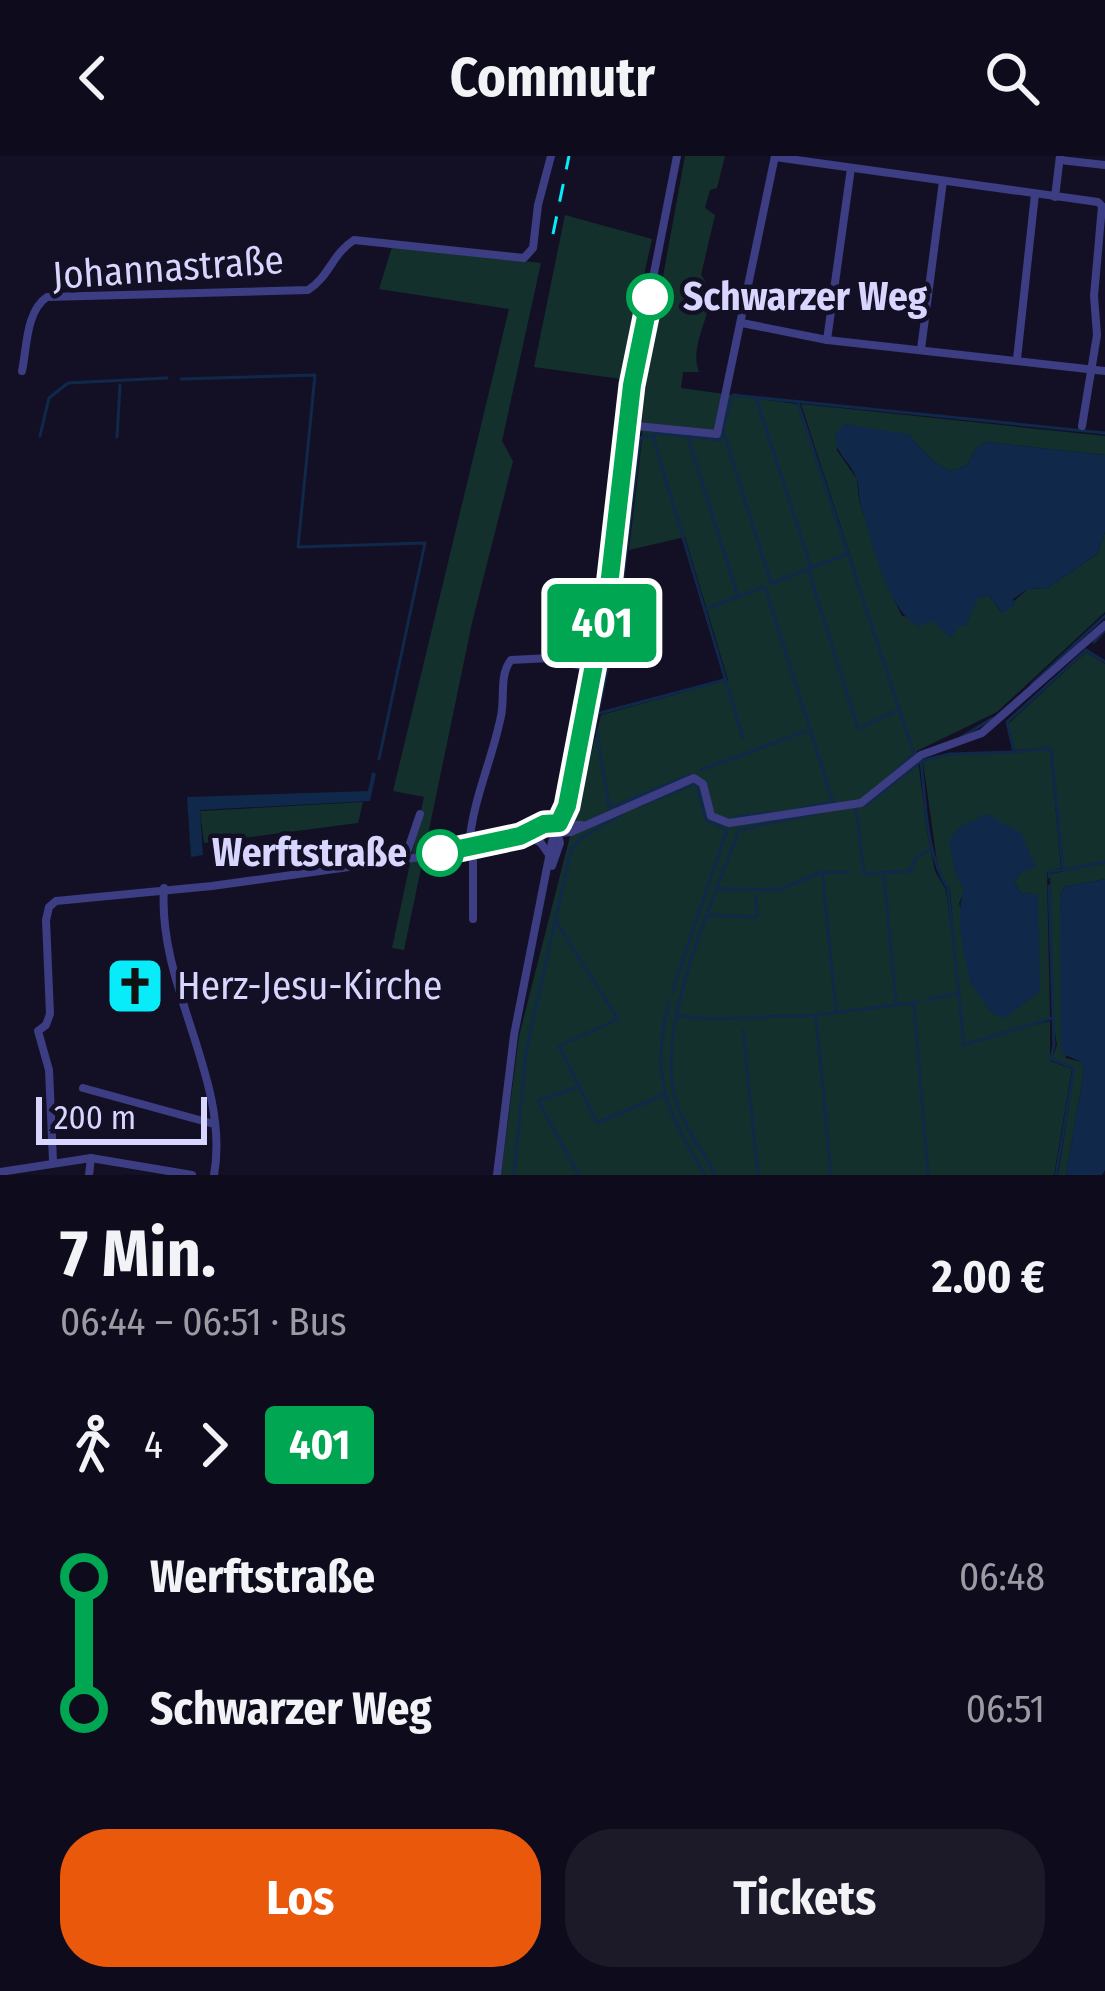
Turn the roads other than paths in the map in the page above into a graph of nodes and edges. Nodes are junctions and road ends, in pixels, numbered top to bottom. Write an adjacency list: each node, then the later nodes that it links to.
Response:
1 (551, 156): 18 (street, Johannastraße)
2 (677, 156): 20 (street)
3 (775, 157): 6 (street); 13 (street)
4 (1060, 158): 5 (street); 9 (street)
5 (1105, 166)
6 (851, 168): 7 (street); 14 (street)
7 (943, 181): 8 (street); 15 (street)
8 (1035, 194): 9 (street); 16 (street)
9 (1055, 197): 10 (street)
10 (1102, 206): 11 (street)
11 (1102, 231): 12 (street)
12 (1100, 297): 17 (street)
13 (742, 322): 14 (street); 20 (street)
14 (827, 340): 15 (street)
15 (922, 349): 16 (street)
16 (1017, 359): 17 (street)
17 (1092, 369): 19 (street); 21 (street)
18 (22, 370)
19 (1105, 371)
20 (627, 425): 23 (street)
21 (1082, 426)
22 (1105, 625): 25 (street)
23 (594, 669): 25 (street); 27 (street)
24 (420, 814): 29 (street)
25 (558, 828): 26 (street); 28 (street); 31 (street)
26 (524, 835): 27 (street); 28 (street)
27 (471, 846): 29 (street); 32 (street)
28 (550, 856): 31 (street)
29 (405, 859): 30 (street)
30 (164, 888): 34 (street); 36 (street)
31 (542, 896): 41 (street)
32 (473, 920)
33 (83, 1088): 34 (street)
34 (215, 1124): 40 (street)
35 (91, 1158): 36 (street); 38 (street); 39 (street)
36 (53, 1161): 37 (street)
37 (1, 1173)
38 (89, 1175)
39 (192, 1175)
40 (214, 1175)
41 (497, 1175)

